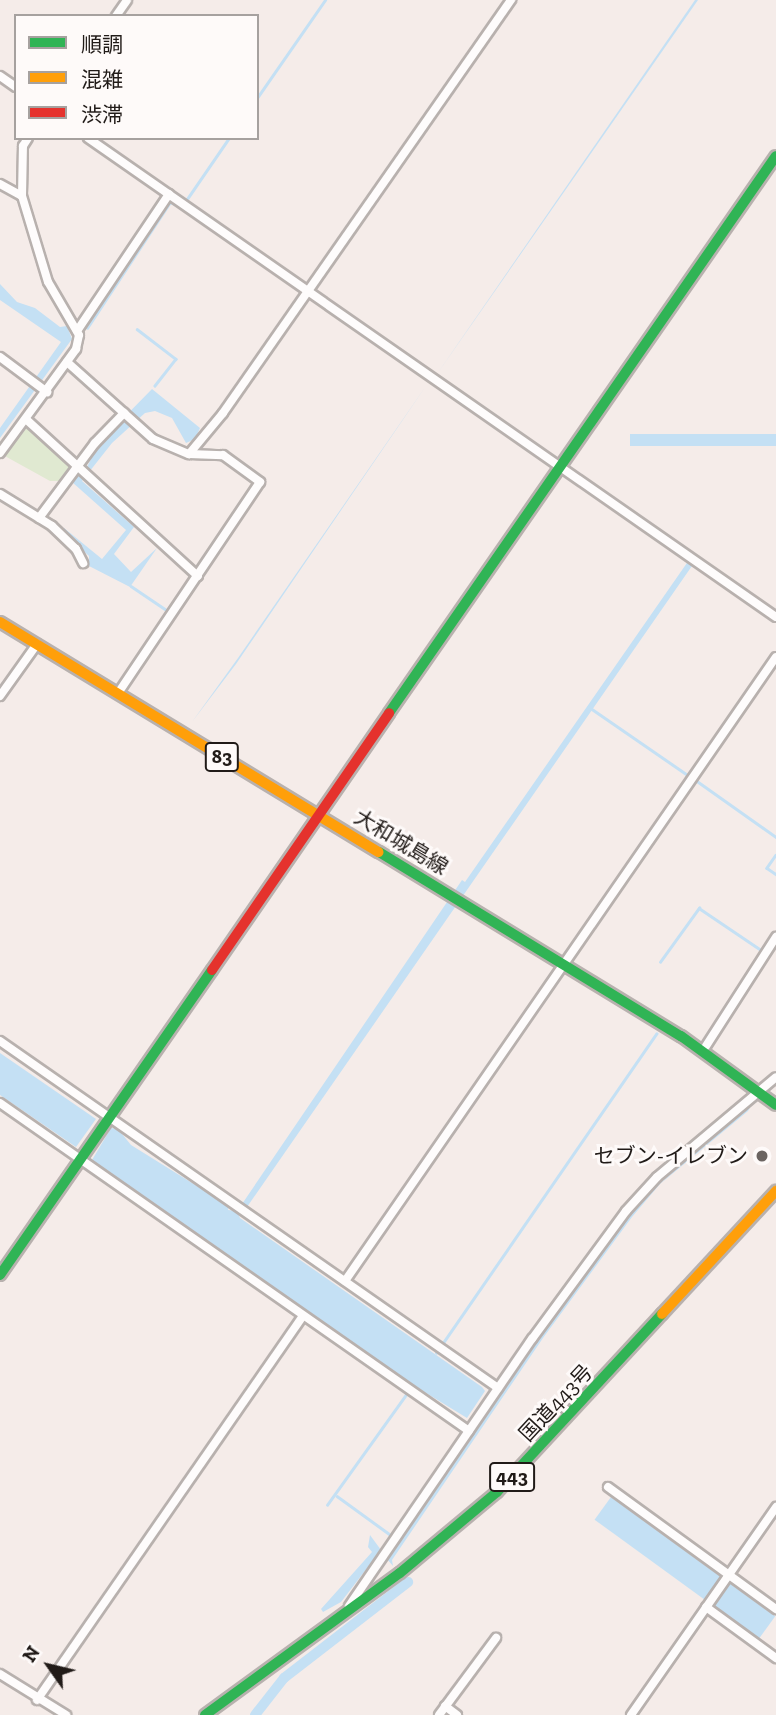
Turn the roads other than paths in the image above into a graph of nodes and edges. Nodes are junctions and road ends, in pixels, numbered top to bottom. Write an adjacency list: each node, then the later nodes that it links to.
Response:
1 (511, 0): 8 (street)
2 (27, 140): 7 (street)
3 (91, 140): 6 (street)
4 (776, 156): 18 (main road)
5 (0, 184): 7 (street)
6 (169, 194): 8 (street); 9 (street)
7 (22, 196): 9 (street)
8 (309, 291): 16 (street); 18 (street)
9 (77, 331): 11 (street)
10 (0, 357): 12 (street)
11 (67, 362): 12 (street); 13 (street)
12 (47, 392): 14 (street)
13 (124, 413): 16 (street); 17 (street)
14 (28, 421): 15 (street); 17 (street)
15 (0, 453)
16 (189, 454): 22 (street)
17 (77, 466): 20 (street); 22 (street)
18 (561, 466): 23 (street); 29 (main road)
19 (0, 494): 20 (street)
20 (39, 519): 21 (street)
21 (83, 563)
22 (198, 576): 27 (street)
23 (776, 617)
24 (0, 622): 25 (main road, 大和城島線 / 83)
25 (37, 644): 27 (main road, 大和城島線 / 83); 28 (street)
26 (776, 657): 31 (street)
27 (118, 693): 29 (main road, 大和城島線 / 83)
28 (0, 696)
29 (318, 815): 31 (main road, 大和城島線 / 83); 38 (main road)
30 (776, 937): 33 (street)
31 (564, 964): 35 (main road, 大和城島線 / 83); 42 (street)
32 (0, 1041): 38 (street)
33 (706, 1046)
34 (776, 1077): 35 (street)
35 (759, 1091): 37 (main road, 大和城島線 / 83); 44 (street)
36 (0, 1103): 39 (street)
37 (776, 1105)
38 (108, 1117): 39 (main road); 42 (street)
39 (80, 1160): 41 (main road); 43 (street)
40 (776, 1191): 50 (main road, 国道443号 / 443)
41 (0, 1275)
42 (345, 1281): 44 (street)
43 (303, 1316): 45 (street); 55 (street)
44 (498, 1388): 45 (street)
45 (469, 1431): 50 (street)
46 (608, 1487): 48 (street)
47 (776, 1507): 48 (street)
48 (726, 1579): 49 (street); 51 (street)
49 (708, 1604): 53 (street); 61 (street)
50 (347, 1608): 58 (main road, 国道443号 / 443)
51 (776, 1609)
52 (496, 1637): 56 (street)
53 (776, 1657)
54 (0, 1674): 55 (street)
55 (37, 1700): 57 (street)
56 (445, 1706): 59 (street); 60 (street)
57 (66, 1715)
58 (205, 1715)
59 (439, 1715)
60 (457, 1715)
61 (631, 1715)

